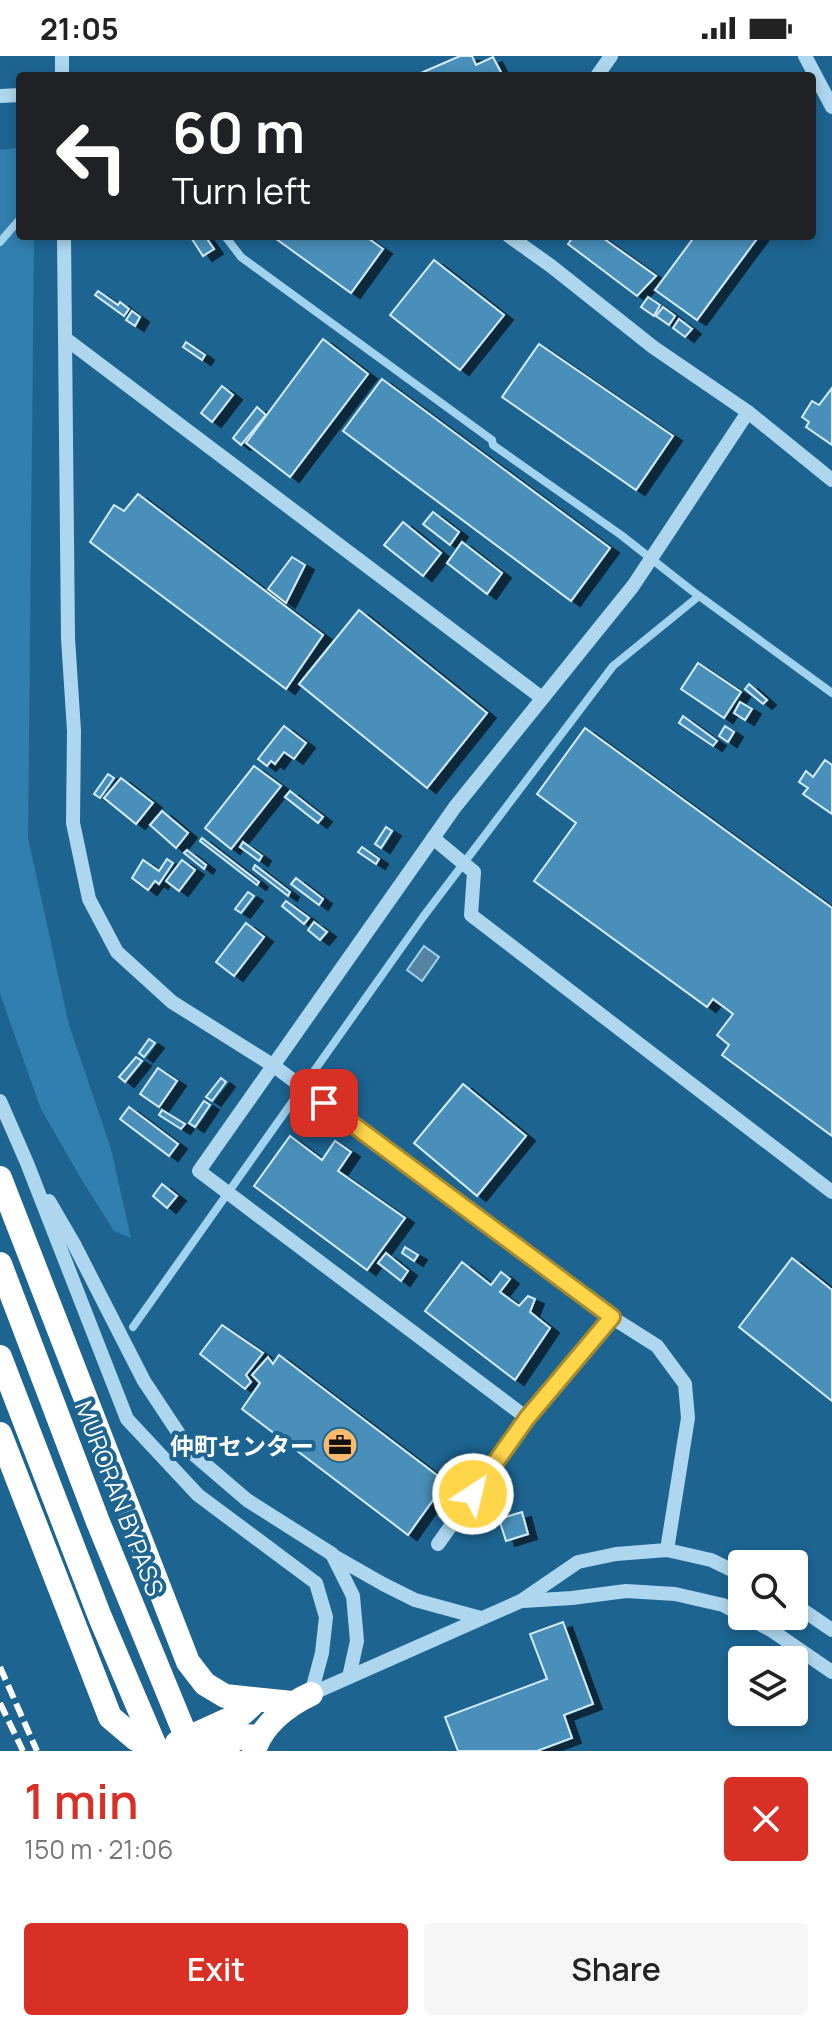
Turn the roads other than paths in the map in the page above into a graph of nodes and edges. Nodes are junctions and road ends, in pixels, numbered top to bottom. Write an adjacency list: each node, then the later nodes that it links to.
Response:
1 (816, 77): 2 (street)
2 (832, 107)
3 (64, 240): 5 (street)
4 (515, 240): 6 (street)
5 (66, 339): 8 (street); 10 (street)
6 (748, 412): 7 (street); 8 (street)
7 (832, 480)
8 (542, 698): 9 (street)
9 (433, 838): 10 (street); 14 (street)
10 (274, 1066): 16 (street); 18 (street)
11 (0, 1101): 12 (street)
12 (27, 1163): 22 (street); 32 (street)
13 (0, 1178): 33 (highway)
14 (832, 1192)
15 (0, 1264): 37 (highway, MURORAN BYPASS, bridge)
16 (612, 1317): 18 (street); 21 (street)
17 (0, 1357): 35 (highway, bridge)
18 (527, 1418): 20 (street)
19 (0, 1434): 35 (highway)
20 (438, 1544)
21 (667, 1550): 23 (street); 24 (street)
22 (332, 1554): 27 (street); 31 (street)
23 (728, 1568)
24 (521, 1601): 25 (street); 27 (street)
25 (728, 1608)
26 (808, 1614): 29 (street)
27 (481, 1618): 31 (street)
28 (771, 1630): 30 (street)
29 (832, 1630)
30 (832, 1672)
31 (349, 1677): 32 (street)
32 (302, 1698): 33 (highway); 34 (highway)
33 (257, 1700): 36 (highway)
34 (256, 1744): 38 (highway)
35 (160, 1751)
36 (175, 1751)
37 (192, 1751)
38 (209, 1751)

